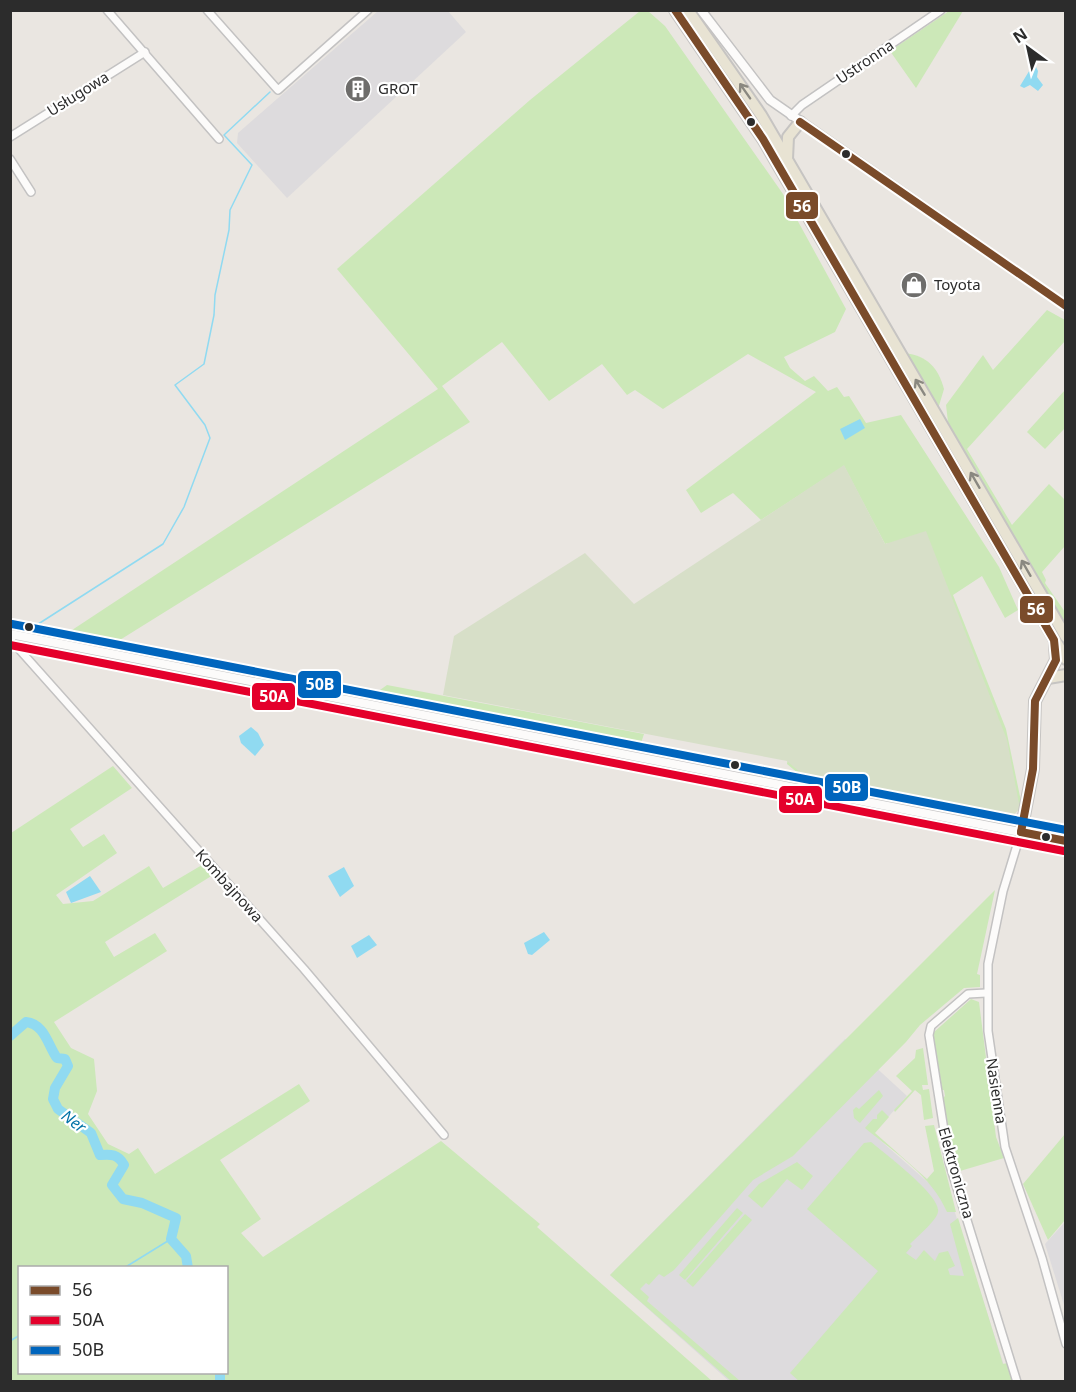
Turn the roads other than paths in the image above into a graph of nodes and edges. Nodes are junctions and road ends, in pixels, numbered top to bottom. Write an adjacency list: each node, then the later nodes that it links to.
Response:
1 (107, 10): 9 (street)
2 (207, 10): 8 (street)
3 (368, 10): 8 (street)
4 (675, 10): 18 (main road)
5 (688, 10): 14 (main road, one-way to 5)
6 (700, 10): 10 (street)
7 (941, 10): 10 (street, Ustronna)
8 (359, 14)
9 (145, 52): 11 (street, Usługowa); 12 (street)
10 (795, 119): 14 (main road); 16 (street)
11 (10, 137)
12 (219, 139)
13 (10, 159): 15 (street)
14 (786, 159): 18 (main road, one-way to 14)
15 (31, 192)
16 (1065, 306)
17 (10, 634): 23 (street)
18 (1060, 638): 20 (main road); 22 (main road)
19 (10, 639): 26 (street, Kombajnowa)
20 (1065, 659)
21 (1065, 675): 22 (main road)
22 (1047, 678): 23 (main road)
23 (1021, 832): 24 (street); 25 (street, Nasienna)
24 (1065, 841)
25 (986, 993): 27 (street, Nasienna); 28 (street, Elektroniczna)
26 (444, 1135)
27 (1065, 1344)
28 (1017, 1382)

